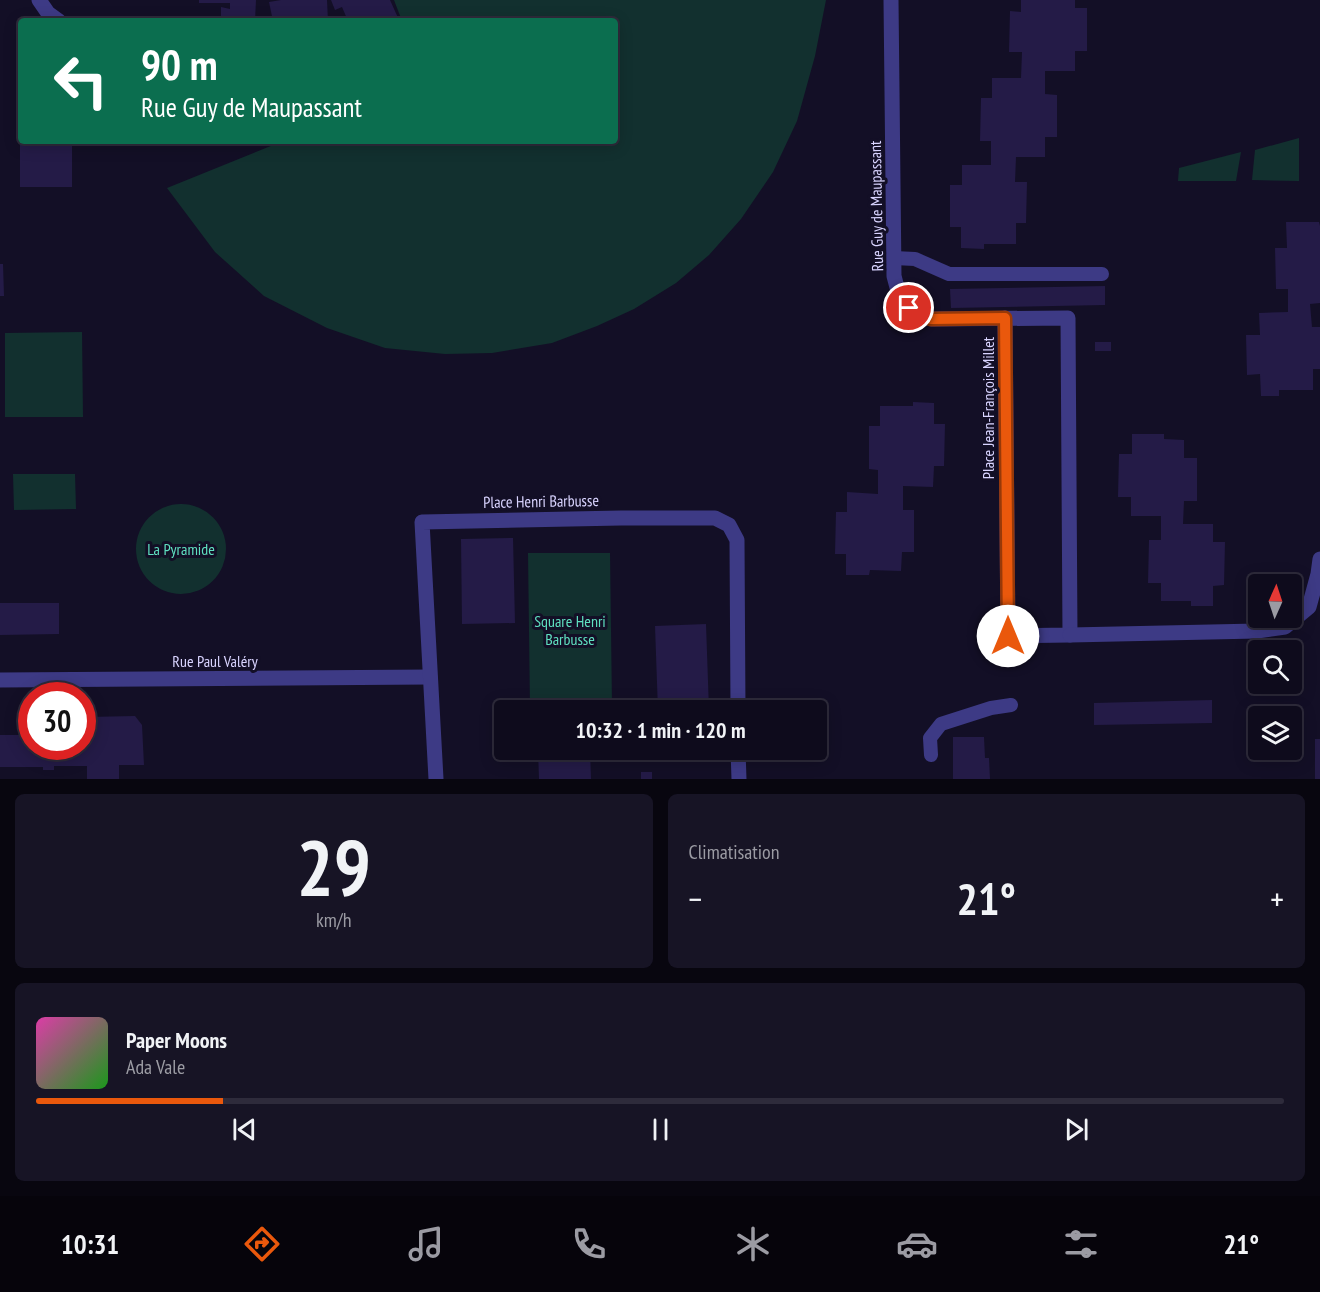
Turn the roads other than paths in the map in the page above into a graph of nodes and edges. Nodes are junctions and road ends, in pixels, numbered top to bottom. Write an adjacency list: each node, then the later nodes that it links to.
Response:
1 (39, 0): 3 (street)
2 (891, 0): 4 (street, Rue Guy de Maupassant)
3 (55, 18)
4 (894, 258): 5 (lane); 6 (street, Rue Guy de Maupassant)
5 (1102, 274)
6 (1005, 318): 8 (street, Place Jean-François Millet); 8 (street, Place Jean-François Millet)
7 (1320, 559): 8 (street, Place Jean-François Millet)
8 (1070, 635)
9 (430, 677): 10 (street, Rue Paul Valéry); 11 (street, Place Henri Barbusse); 15 (street, Place Henri Barbusse)
10 (0, 680)
11 (738, 700)
12 (1011, 705): 13 (lane)
13 (931, 755)
14 (738, 760): 16 (street)
15 (436, 779)
16 (739, 779)

